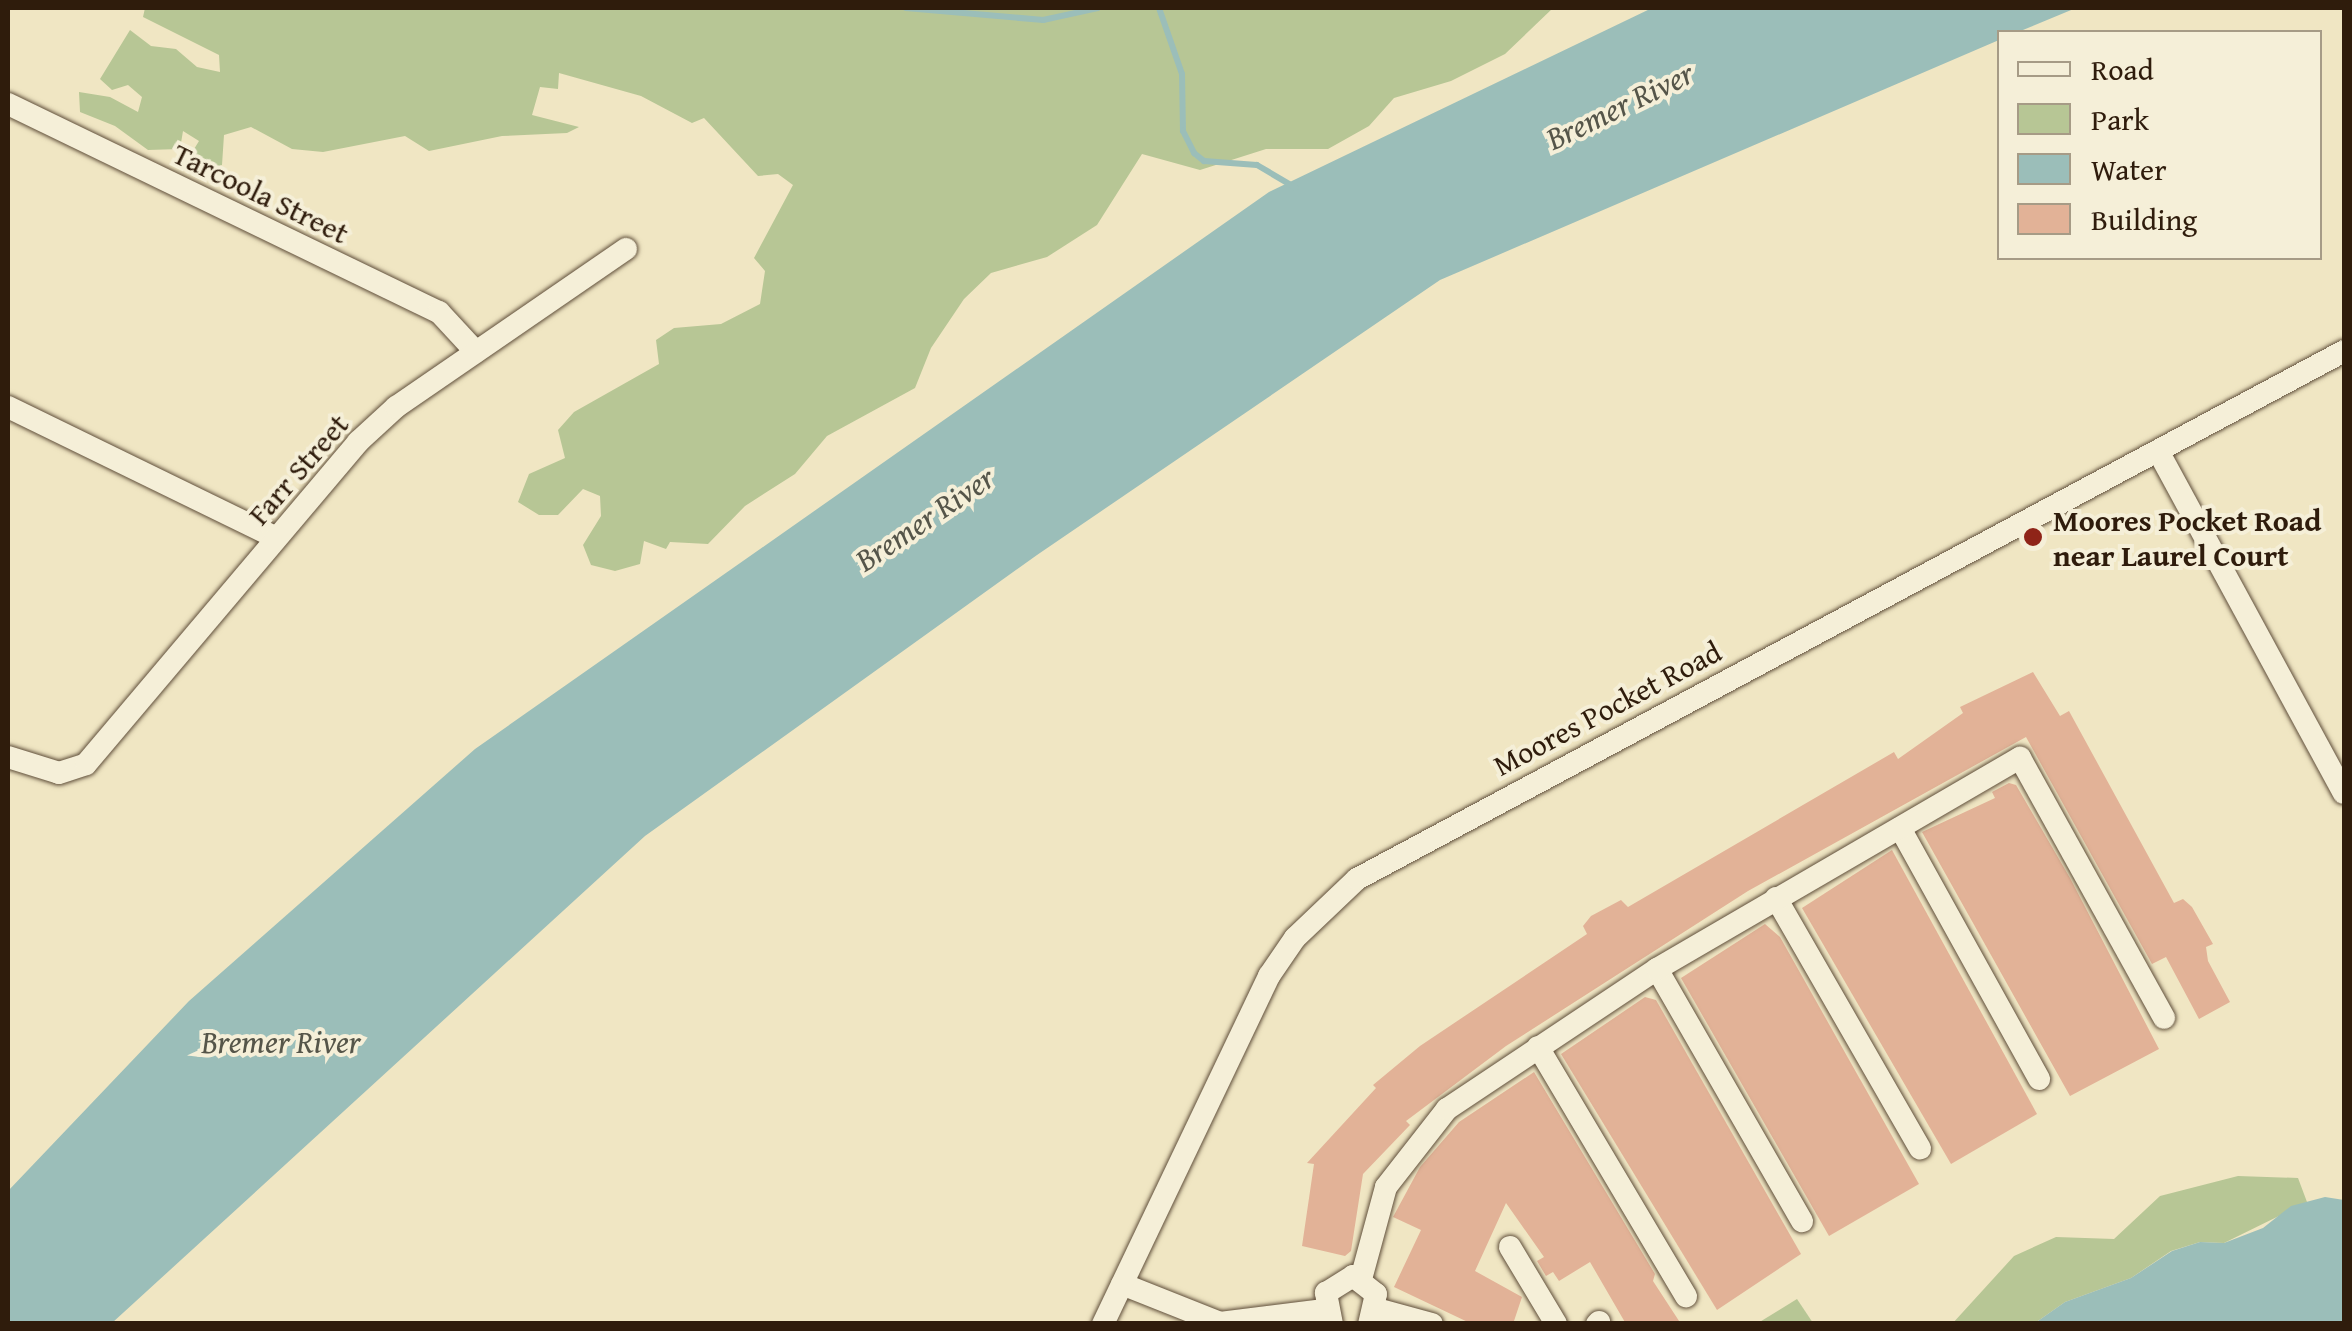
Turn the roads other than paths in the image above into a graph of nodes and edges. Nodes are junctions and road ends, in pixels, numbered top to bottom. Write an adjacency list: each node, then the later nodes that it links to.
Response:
1 (8, 104): 4 (street, Tarcoola Street)
2 (626, 249): 4 (street, Farr Street)
3 (2344, 351): 6 (street, Moores Pocket Road)
4 (476, 352): 7 (street, Farr Street)
5 (8, 408): 7 (street)
6 (2158, 450): 9 (street); 20 (street, Moores Pocket Road)
7 (276, 538): 8 (street, Farr Street)
8 (8, 758)
9 (2344, 793)
10 (1900, 828): 11 (street); 13 (street); 15 (street)
11 (1776, 898): 12 (street); 16 (street)
12 (1657, 969): 14 (street); 17 (street)
13 (2164, 1018)
14 (1538, 1048): 19 (street); 21 (street)
15 (2039, 1078)
16 (1920, 1148)
17 (1802, 1220)
18 (1510, 1247): 26 (street)
19 (1361, 1278): 22 (street); 23 (street)
20 (1122, 1284): 22 (street); 24 (street, Moores Pocket Road)
21 (1686, 1296)
22 (1328, 1316)
23 (1373, 1316): 25 (street)
24 (1103, 1324)
25 (1432, 1324)
26 (1556, 1324)

